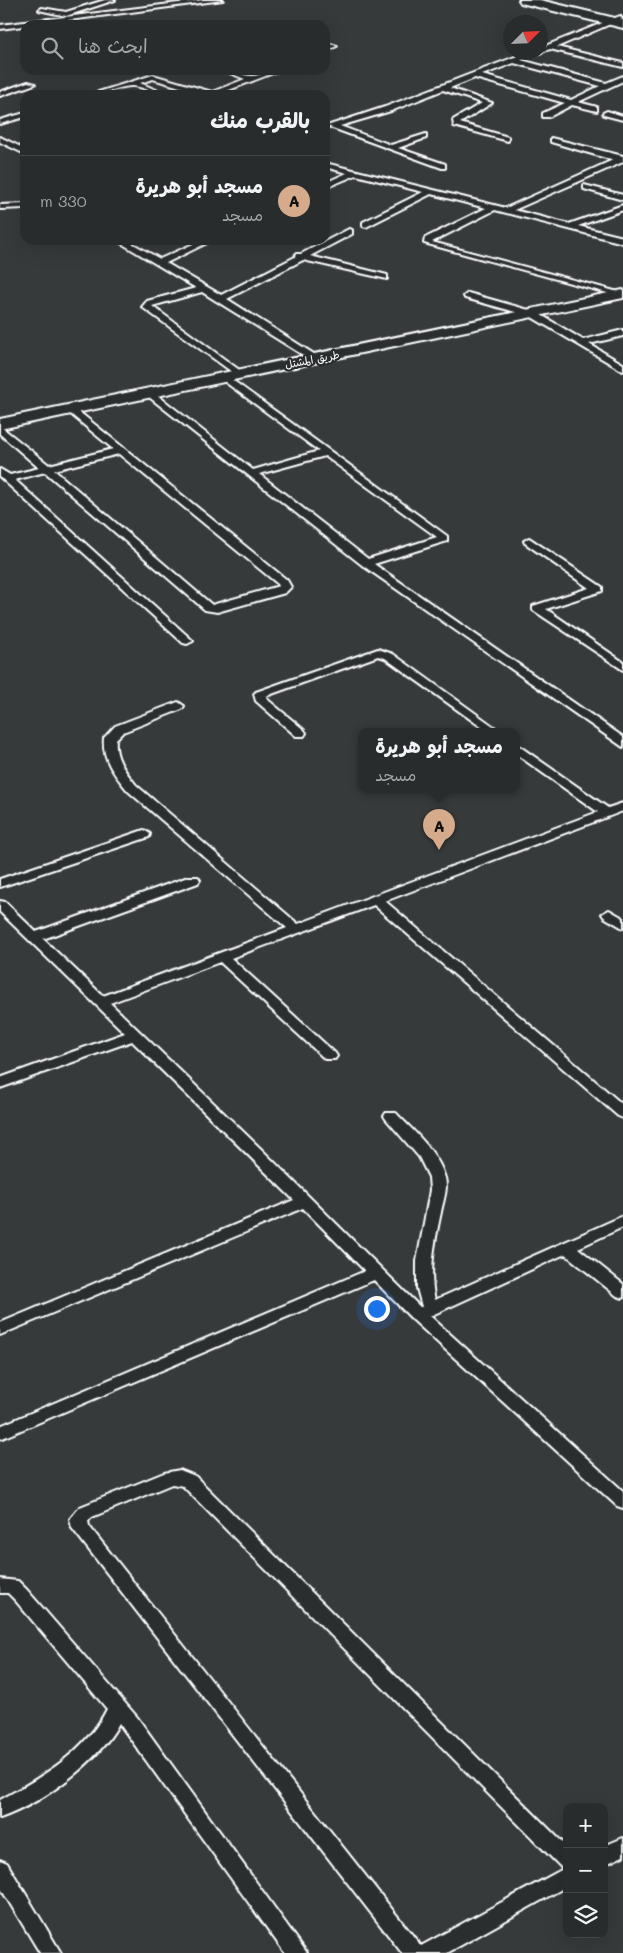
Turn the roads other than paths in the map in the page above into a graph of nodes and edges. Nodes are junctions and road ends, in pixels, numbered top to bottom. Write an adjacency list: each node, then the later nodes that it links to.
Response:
1 (112, 0): 5 (street)
2 (220, 0): 6 (street)
3 (524, 0): 7 (highway)
4 (543, 0): 7 (highway)
5 (42, 10)
6 (57, 20)
7 (620, 21): 12 (street)
8 (20, 25): 9 (street)
9 (0, 27)
10 (333, 46): 11 (street)
11 (330, 47)
12 (550, 47): 14 (street)
13 (514, 61): 17 (street); 22 (street)
14 (623, 65)
15 (239, 75): 19 (street)
16 (264, 75): 19 (street)
17 (476, 76): 23 (street); 29 (street)
18 (623, 78): 22 (street)
19 (252, 80): 27 (street)
20 (133, 83): 24 (street); 25 (street); 26 (street)
21 (31, 84): 28 (street)
22 (608, 86): 29 (street)
23 (444, 88): 36 (street); 40 (street)
24 (110, 90)
25 (151, 90)
26 (197, 90)
27 (221, 90)
28 (0, 94)
29 (573, 103): 30 (street); 32 (street)
30 (594, 109)
31 (607, 113): 34 (street)
32 (546, 115)
33 (20, 116): 35 (street)
34 (623, 118)
35 (0, 122)
36 (330, 126)
37 (330, 126): 42 (street)
38 (423, 136): 42 (street)
39 (0, 139): 43 (street)
40 (505, 139)
41 (554, 140): 44 (street)
42 (390, 148): 46 (street)
43 (20, 149)
44 (622, 159): 56 (street)
45 (330, 166): 47 (street)
46 (442, 166)
47 (354, 172): 48 (street); 50 (street)
48 (330, 184)
49 (587, 187): 51 (street)
50 (431, 191): 54 (street); 57 (street)
51 (623, 198)
52 (20, 206): 53 (street)
53 (0, 207)
54 (495, 207): 56 (street); 69 (street)
55 (623, 207): 58 (street)
56 (508, 210): 58 (street)
57 (366, 224)
58 (571, 226): 60 (street)
59 (349, 232): 61 (street)
60 (623, 240)
61 (330, 241)
62 (128, 245): 66 (street)
63 (198, 245): 66 (street)
64 (322, 245): 65 (street)
65 (299, 256): 67 (street); 71 (street)
66 (159, 263): 68 (street)
67 (384, 277)
68 (202, 288): 71 (street); 77 (street)
69 (621, 294): 72 (main road, طريق المشتل)
70 (468, 296): 72 (street)
71 (221, 299): 75 (street)
72 (533, 314): 74 (street); 75 (main road, طريق المشتل)
73 (623, 333): 74 (street)
74 (582, 343): 76 (street)
75 (314, 358): 77 (main road, طريق المشتل)
76 (623, 368)
77 (239, 374): 78 (main road, طريق المشتل)
78 (224, 377): 79 (main road, طريق المشتل); 84 (street)
79 (149, 393): 80 (main road, طريق المشتل); 86 (street)
80 (70, 409): 81 (main road, طريق المشتل); 83 (street)
81 (0, 424)
82 (0, 429): 85 (street)
83 (121, 450): 85 (street); 85 (street)
84 (327, 452): 86 (street); 89 (street)
85 (47, 468): 87 (street)
86 (253, 474): 89 (street)
87 (4, 475): 90 (street)
88 (529, 541): 91 (street)
89 (366, 563): 95 (street)
90 (187, 641)
91 (623, 667)
92 (178, 706): 106 (street)
93 (490, 728): 94 (street)
94 (300, 733)
95 (623, 743)
96 (520, 751): 98 (street)
97 (623, 807): 98 (street)
98 (607, 813): 102 (street)
99 (144, 834): 101 (street)
100 (193, 880): 107 (street)
101 (0, 882)
102 (376, 900): 106 (street); 113 (street)
103 (0, 905): 107 (street)
104 (609, 914): 105 (street)
105 (623, 924)
106 (297, 930): 108 (street)
107 (34, 937): 109 (street)
108 (222, 958): 109 (street); 111 (street)
109 (101, 1002): 110 (street)
110 (134, 1035): 112 (street); 115 (street)
111 (330, 1056)
112 (0, 1083)
113 (623, 1113)
114 (392, 1116): 120 (street)
115 (305, 1201): 118 (street); 121 (street)
116 (623, 1221): 117 (street)
117 (567, 1247): 119 (street); 120 (street)
118 (375, 1273): 120 (street); 122 (street)
119 (623, 1292)
120 (425, 1312): 123 (street)
121 (0, 1329)
122 (0, 1434)
123 (623, 1501)
124 (0, 1586): 125 (street)
125 (117, 1708): 126 (street); 133 (street)
126 (0, 1810)
127 (623, 1846): 128 (street)
128 (608, 1854)
129 (563, 1856): 134 (street)
130 (0, 1869): 132 (street)
131 (563, 1878): 135 (street)
132 (51, 1953)
133 (297, 1953)
134 (414, 1953)
135 (428, 1953)

